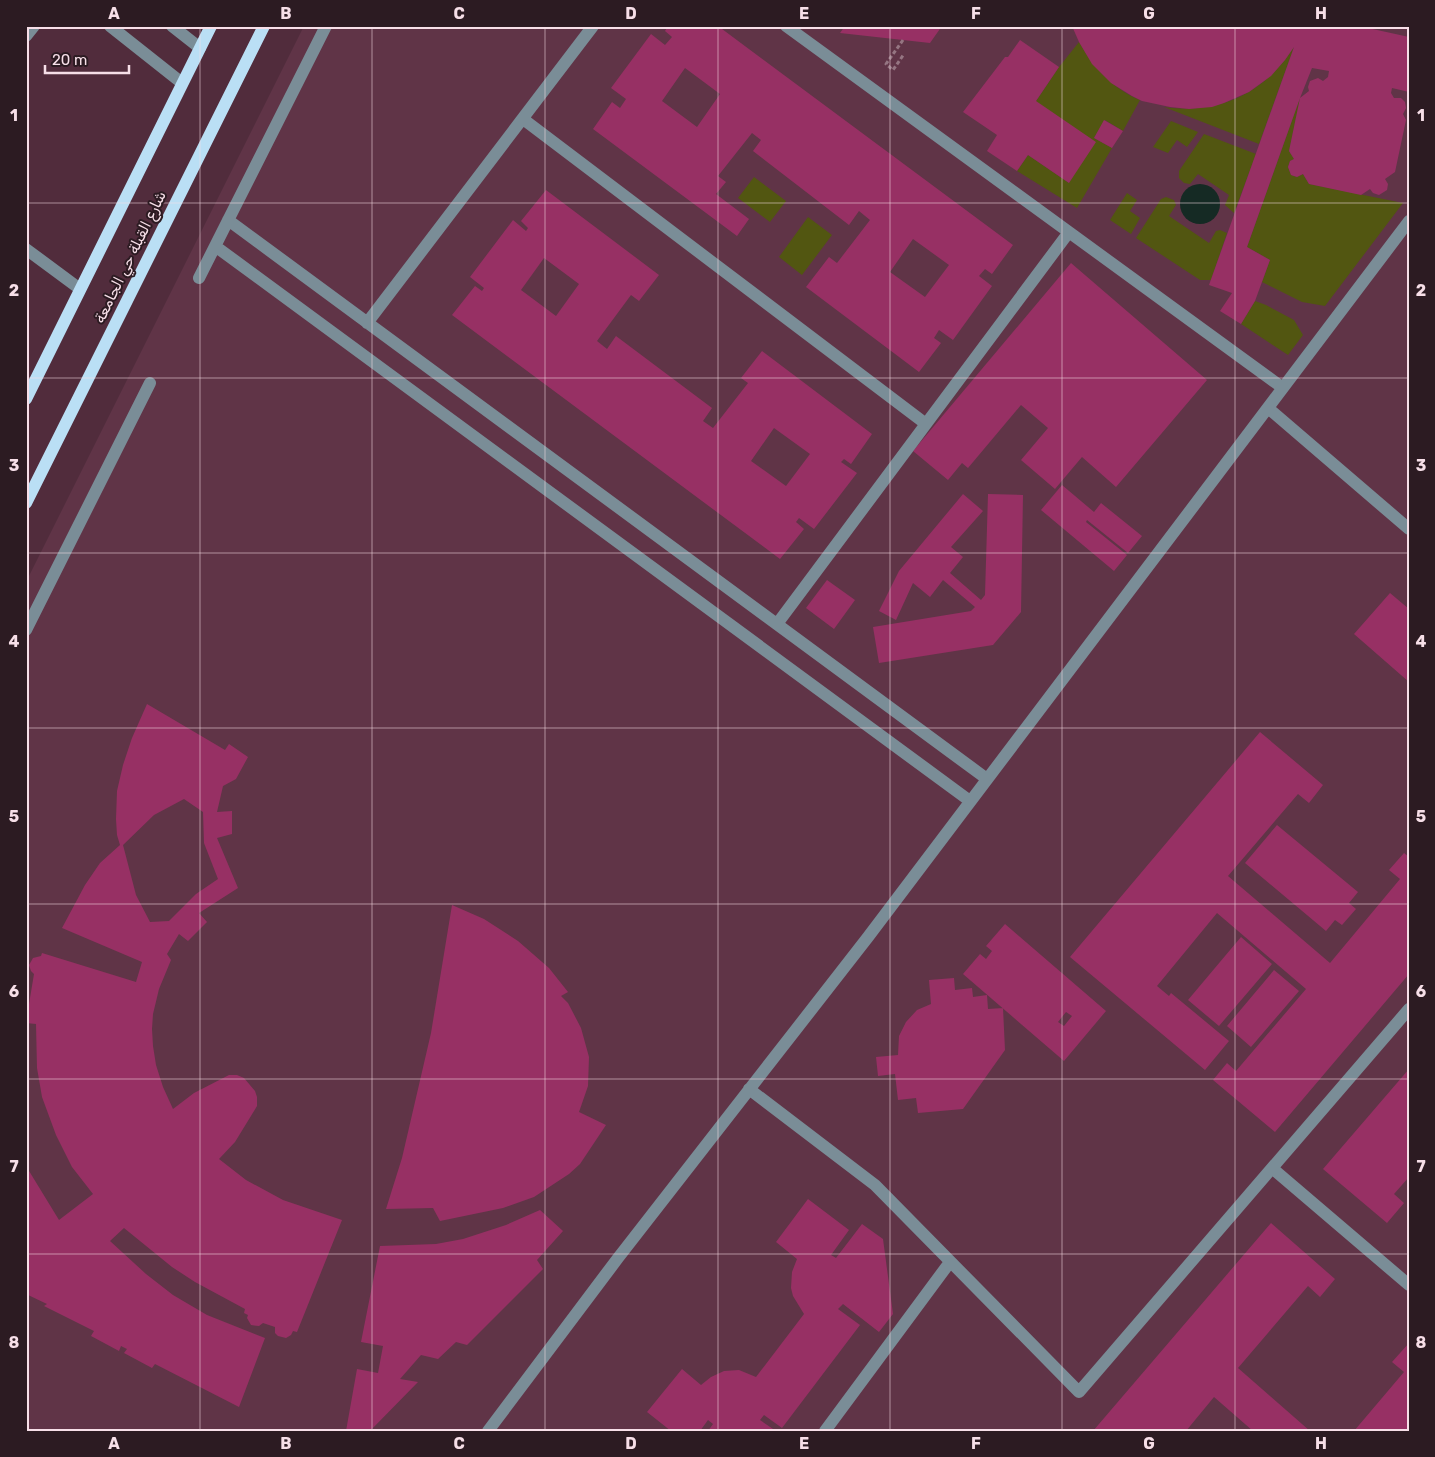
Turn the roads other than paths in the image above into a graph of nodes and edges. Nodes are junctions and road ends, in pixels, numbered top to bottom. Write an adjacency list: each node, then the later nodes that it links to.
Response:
1 (34, 26): 9 (street)
2 (172, 26): 10 (street)
3 (211, 26): 10 (main road, شارع القبلة حي الجامعة)
4 (264, 26): 26 (main road, شارع القبلة حي الجامعة)
5 (326, 26): 13 (street)
6 (593, 26): 12 (street)
7 (786, 26): 15 (street)
8 (116, 28): 11 (street)
9 (26, 36)
10 (200, 48): 11 (main road, شارع القبلة حي الجامعة)
11 (182, 83): 19 (main road, شارع القبلة حي الجامعة)
12 (523, 119): 20 (street); 25 (street)
13 (228, 220): 16 (street); 20 (street)
14 (1409, 221): 22 (street)
15 (1069, 232): 22 (street); 25 (street)
16 (215, 246): 18 (street); 31 (street)
17 (26, 250): 19 (street)
18 (199, 278)
19 (80, 289): 23 (main road, شارع القبلة حي الجامعة)
20 (367, 323): 28 (street)
21 (150, 384): 29 (street)
22 (1283, 388): 24 (street)
23 (26, 399)
24 (1268, 408): 27 (street); 30 (street)
25 (926, 424): 28 (street)
26 (26, 503)
27 (1409, 529)
28 (777, 624): 30 (street)
29 (26, 630)
30 (987, 779): 31 (street)
31 (970, 801): 33 (street)
32 (1409, 1009): 34 (street)
33 (749, 1089): 35 (street); 37 (street)
34 (1272, 1168): 35 (street); 36 (street)
35 (950, 1262): 38 (street)
36 (1409, 1285)
37 (488, 1431)
38 (824, 1431)

